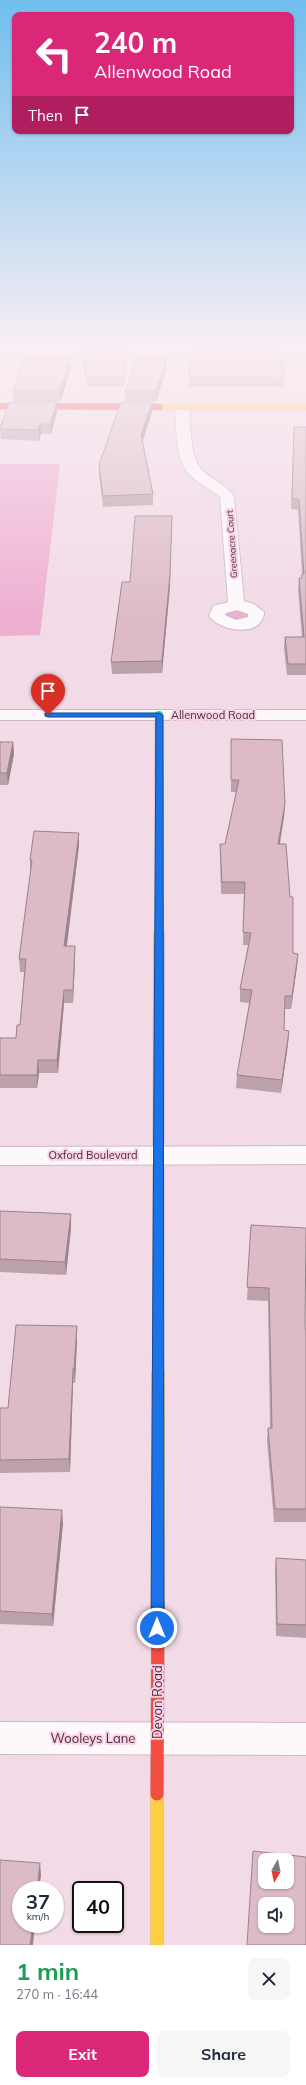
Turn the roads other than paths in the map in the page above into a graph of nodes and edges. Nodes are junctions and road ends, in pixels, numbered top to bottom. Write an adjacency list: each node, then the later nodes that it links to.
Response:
1 (186, 437): 2 (street, Greenacre Court)
2 (236, 605)
3 (0, 715): 4 (street, Allenwood Road)
4 (159, 715): 5 (street, Allenwood Road); 6 (street, Devon Road)
5 (306, 715)
6 (158, 1155): 7 (street, Oxford Boulevard); 8 (street, Oxford Boulevard); 10 (street, Devon Road)
7 (306, 1155)
8 (0, 1156)
9 (0, 1738): 10 (street, Wooleys Lane)
10 (157, 1739): 11 (street, Wooleys Lane); 12 (street, Devon Road)
11 (306, 1739)
12 (157, 1945)

